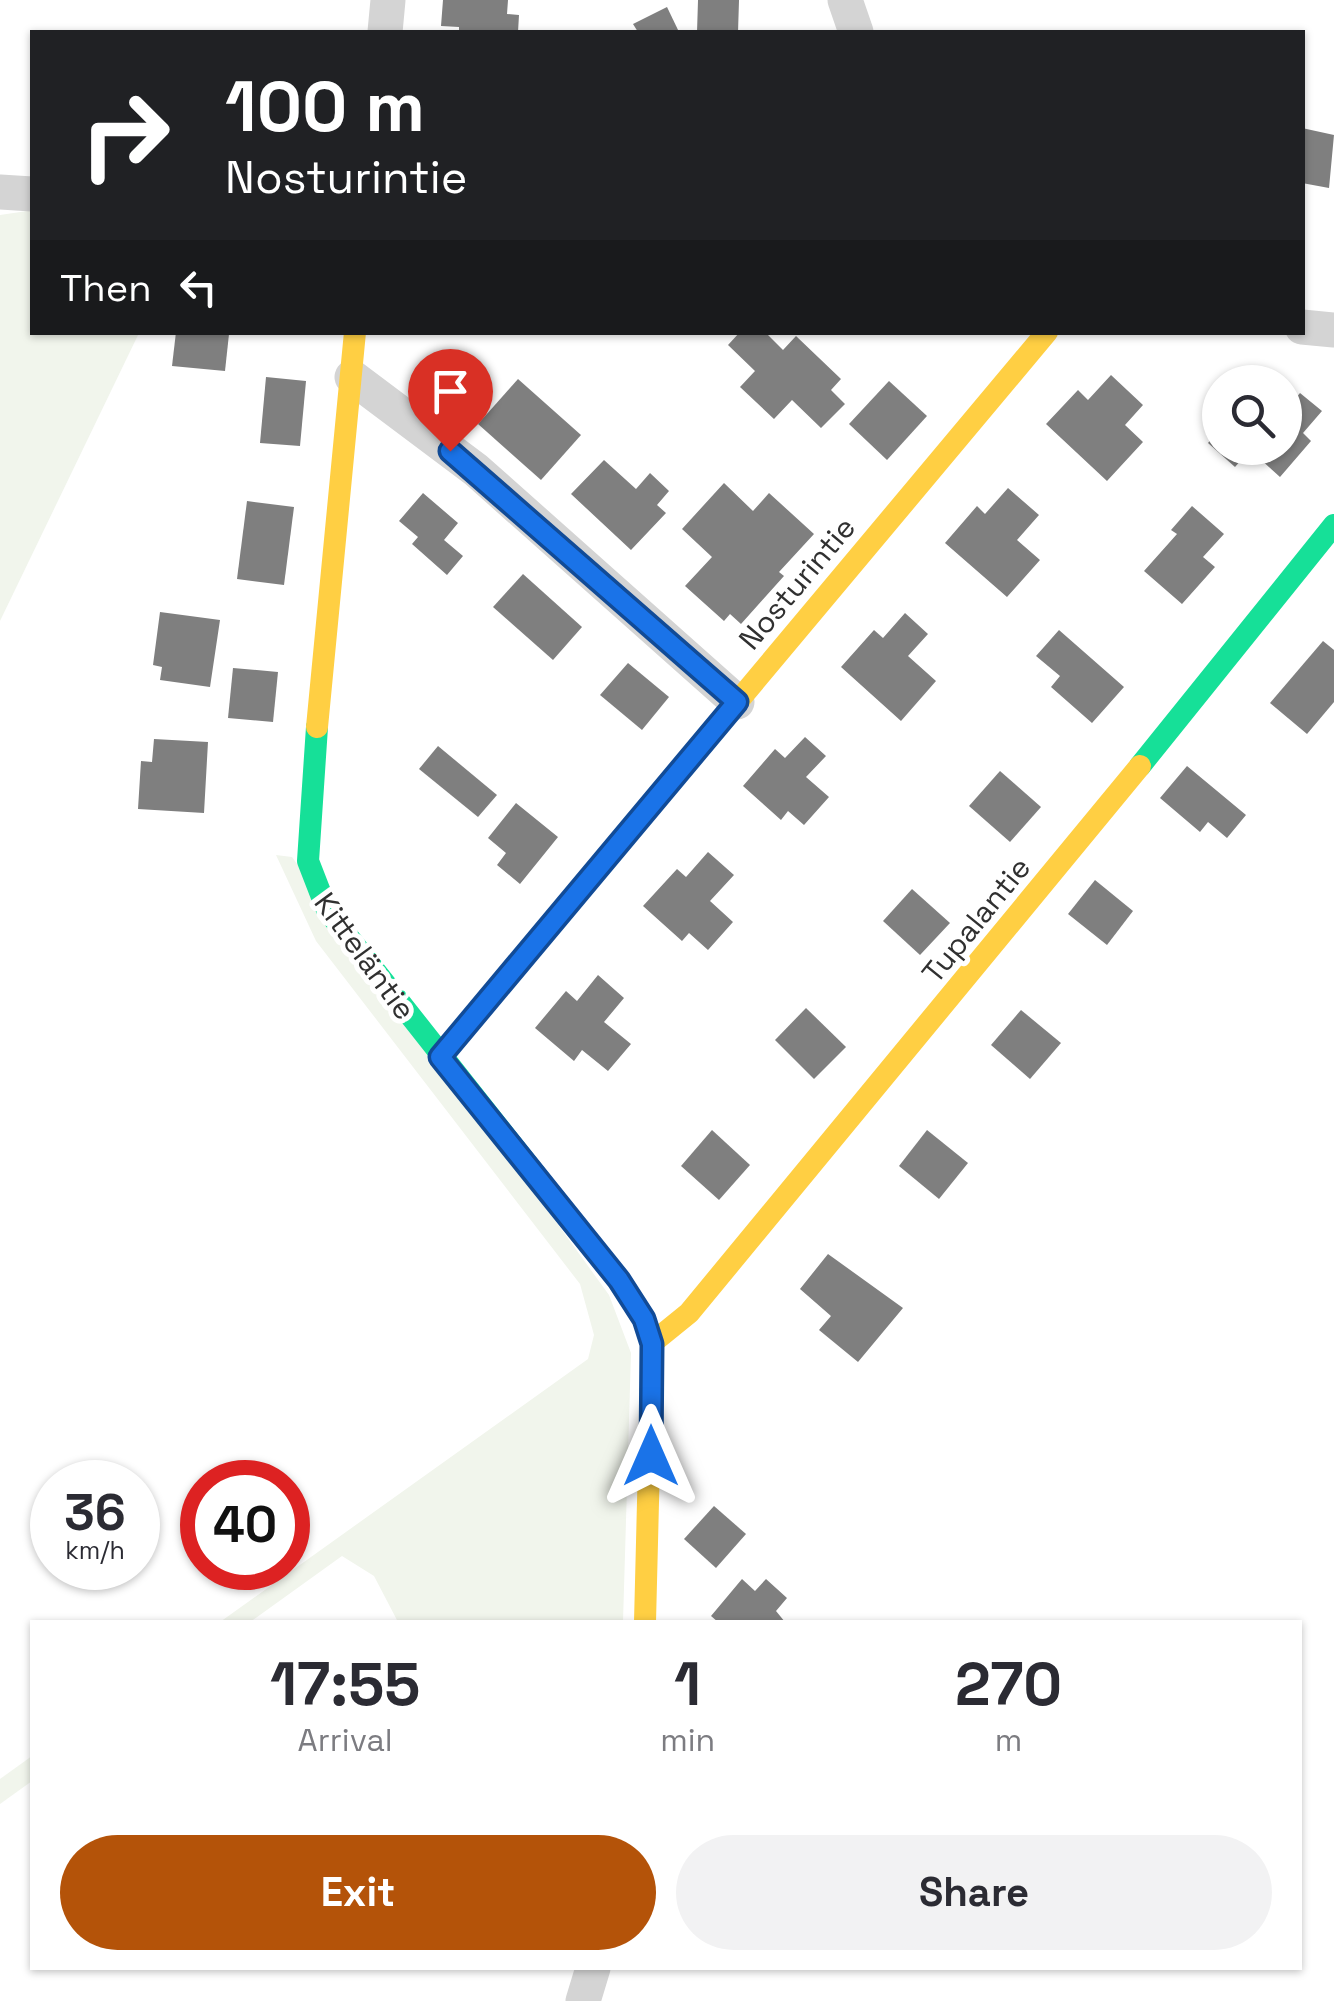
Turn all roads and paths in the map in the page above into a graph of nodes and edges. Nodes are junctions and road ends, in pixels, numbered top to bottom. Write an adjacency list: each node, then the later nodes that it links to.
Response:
1 (388, 0): 3 (street)
2 (844, 0): 4 (street)
3 (385, 30)
4 (855, 30)
5 (0, 192): 6 (street)
6 (30, 194)
7 (1305, 328): 8 (street)
8 (1334, 330)
9 (356, 335): 11 (street, Kitteläntie)
10 (1043, 335): 13 (street, Nosturintie)
11 (352, 377): 13 (street); 14 (street, Kitteläntie)
12 (1334, 525): 15 (street, Tupalantie)
13 (737, 702): 14 (street, Nosturintie)
14 (440, 1057): 15 (street, Kitteläntie)
15 (652, 1344): 16 (street, Kitteläntie)
16 (645, 1620)
17 (592, 1970): 18 (street)
18 (583, 2001)

